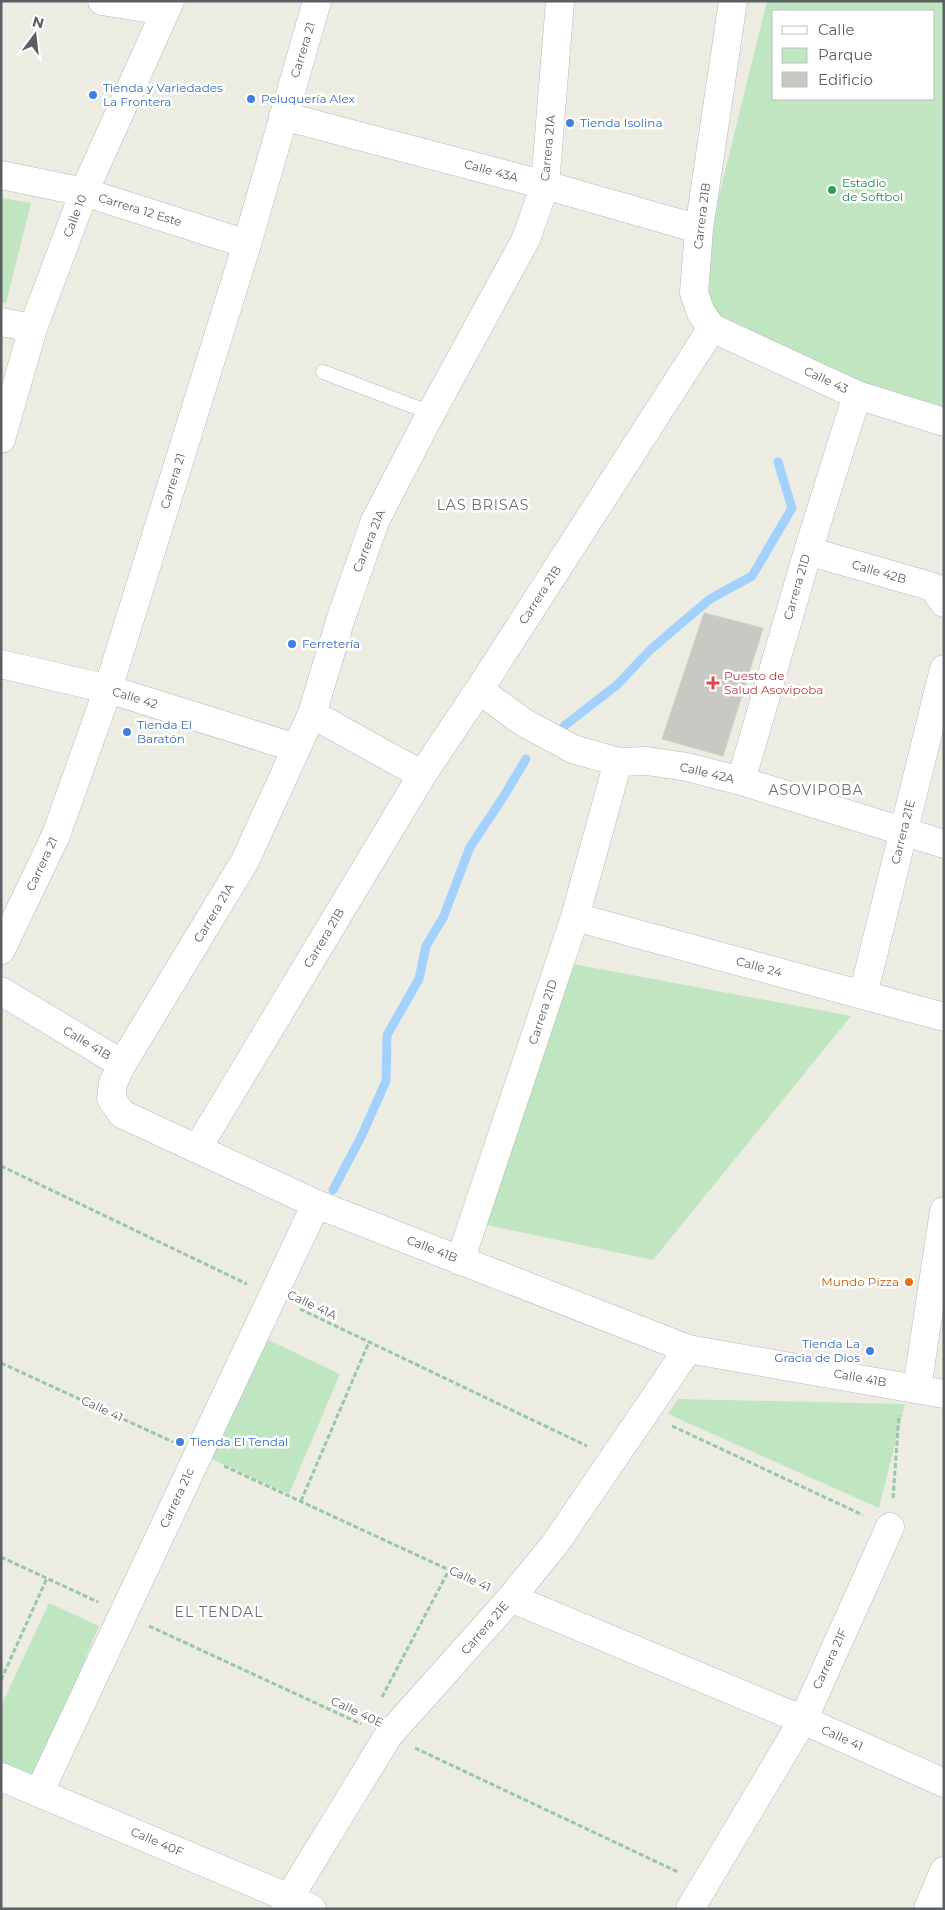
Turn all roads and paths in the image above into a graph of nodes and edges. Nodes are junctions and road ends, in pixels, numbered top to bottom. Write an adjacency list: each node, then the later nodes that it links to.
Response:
1 (102, 1): 5 (street)
2 (317, 1): 6 (street, Carrera 21)
3 (560, 1): 8 (street, Carrera 21A)
4 (733, 1): 10 (street, Carrera 21B)
5 (167, 6): 9 (street, Calle 10)
6 (283, 116): 8 (street, Calle 43A); 11 (street, Carrera 21)
7 (1, 175): 9 (street, Carrera 12 Este)
8 (545, 185): 10 (street, Calle 43A); 17 (street, Carrera 21A)
9 (84, 192): 11 (street, Carrera 12 Este); 13 (street, Calle 10)
10 (699, 229): 14 (street, Carrera 21B)
11 (247, 244): 24 (street, Carrera 21)
12 (1, 322): 13 (street)
13 (33, 328): 19 (street, Calle 10)
14 (712, 328): 16 (street, Calle 43); 25 (street, Carrera 21B)
15 (323, 372): 17 (lane)
16 (857, 395): 18 (street, Calle 43); 20 (street, Carrera 21D)
17 (431, 413): 26 (street, Carrera 21A)
18 (944, 422)
19 (1, 439)
20 (808, 551): 21 (street, Calle 42B); 30 (street, Carrera 21D)
21 (944, 603)
22 (1, 664): 24 (street, Calle 42)
23 (944, 669): 31 (street, Carrera 21E)
24 (108, 689): 27 (street, Calle 42); 34 (street, Carrera 21)
25 (479, 690): 28 (street, Calle 42A); 29 (street, Carrera 21B)
26 (312, 714): 27 (street, Carrera 21A); 29 (street)
27 (296, 748): 38 (street, Carrera 21A)
28 (618, 762): 30 (street, Calle 42A); 33 (street, Carrera 21D)
29 (422, 775): 39 (street, Carrera 21B)
30 (741, 781): 31 (street, Calle 42A)
31 (902, 832): 32 (street, Calle 42A); 36 (street, Carrera 21E)
32 (944, 844)
33 (575, 918): 36 (street, Calle 24); 43 (street, Carrera 21D)
34 (1, 950)
35 (1, 991): 38 (street, Calle 41B)
36 (864, 995): 37 (street, Calle 24)
37 (944, 1017)
38 (122, 1064): 39 (street, Calle 41B)
39 (197, 1149): 41 (street, Calle 41B)
40 (1, 1166): 44 (path, Calle 41A)
41 (316, 1204): 43 (street, Calle 41B); 44 (street, Carrera 21c)
42 (944, 1211): 48 (street)
43 (460, 1261): 46 (street, Calle 41B)
44 (272, 1296): 45 (path, Calle 41A); 51 (street, Carrera 21c)
45 (369, 1342): 52 (path, Calle 41A); 53 (path)
46 (688, 1349): 48 (street, Calle 41B); 50 (street, Carrera 21E)
47 (1, 1363): 51 (path, Calle 41)
48 (909, 1387): 49 (street, Calle 41B); 54 (path)
49 (944, 1394)
50 (644, 1413): 52 (street, Carrera 21E); 54 (path)
51 (198, 1454): 53 (path, Calle 41); 59 (street, Carrera 21c)
52 (614, 1459): 58 (street, Carrera 21E)
53 (301, 1501): 56 (path, Calle 41)
54 (890, 1528): 62 (street, Carrera 21F)
55 (1, 1557): 57 (path, Calle 40E)
56 (449, 1569): 58 (path, Calle 41); 61 (path)
57 (47, 1578): 59 (path, Calle 40E); 60 (path)
58 (511, 1598): 62 (street, Calle 41); 63 (street, Carrera 21E)
59 (123, 1614): 63 (path, Calle 40E); 66 (street, Carrera 21c)
60 (1, 1680)
61 (380, 1700)
62 (803, 1720): 65 (street, Calle 41); 68 (street, Carrera 21F)
63 (388, 1736): 68 (path, Calle 40E); 69 (street, Carrera 21E)
64 (1, 1777): 66 (street, Calle 40F)
65 (944, 1783)
66 (39, 1792): 69 (street, Calle 40F)
67 (944, 1871): 71 (street)
68 (705, 1885): 70 (street, Carrera 21F)
69 (295, 1905)
70 (690, 1909)
71 (928, 1909)

